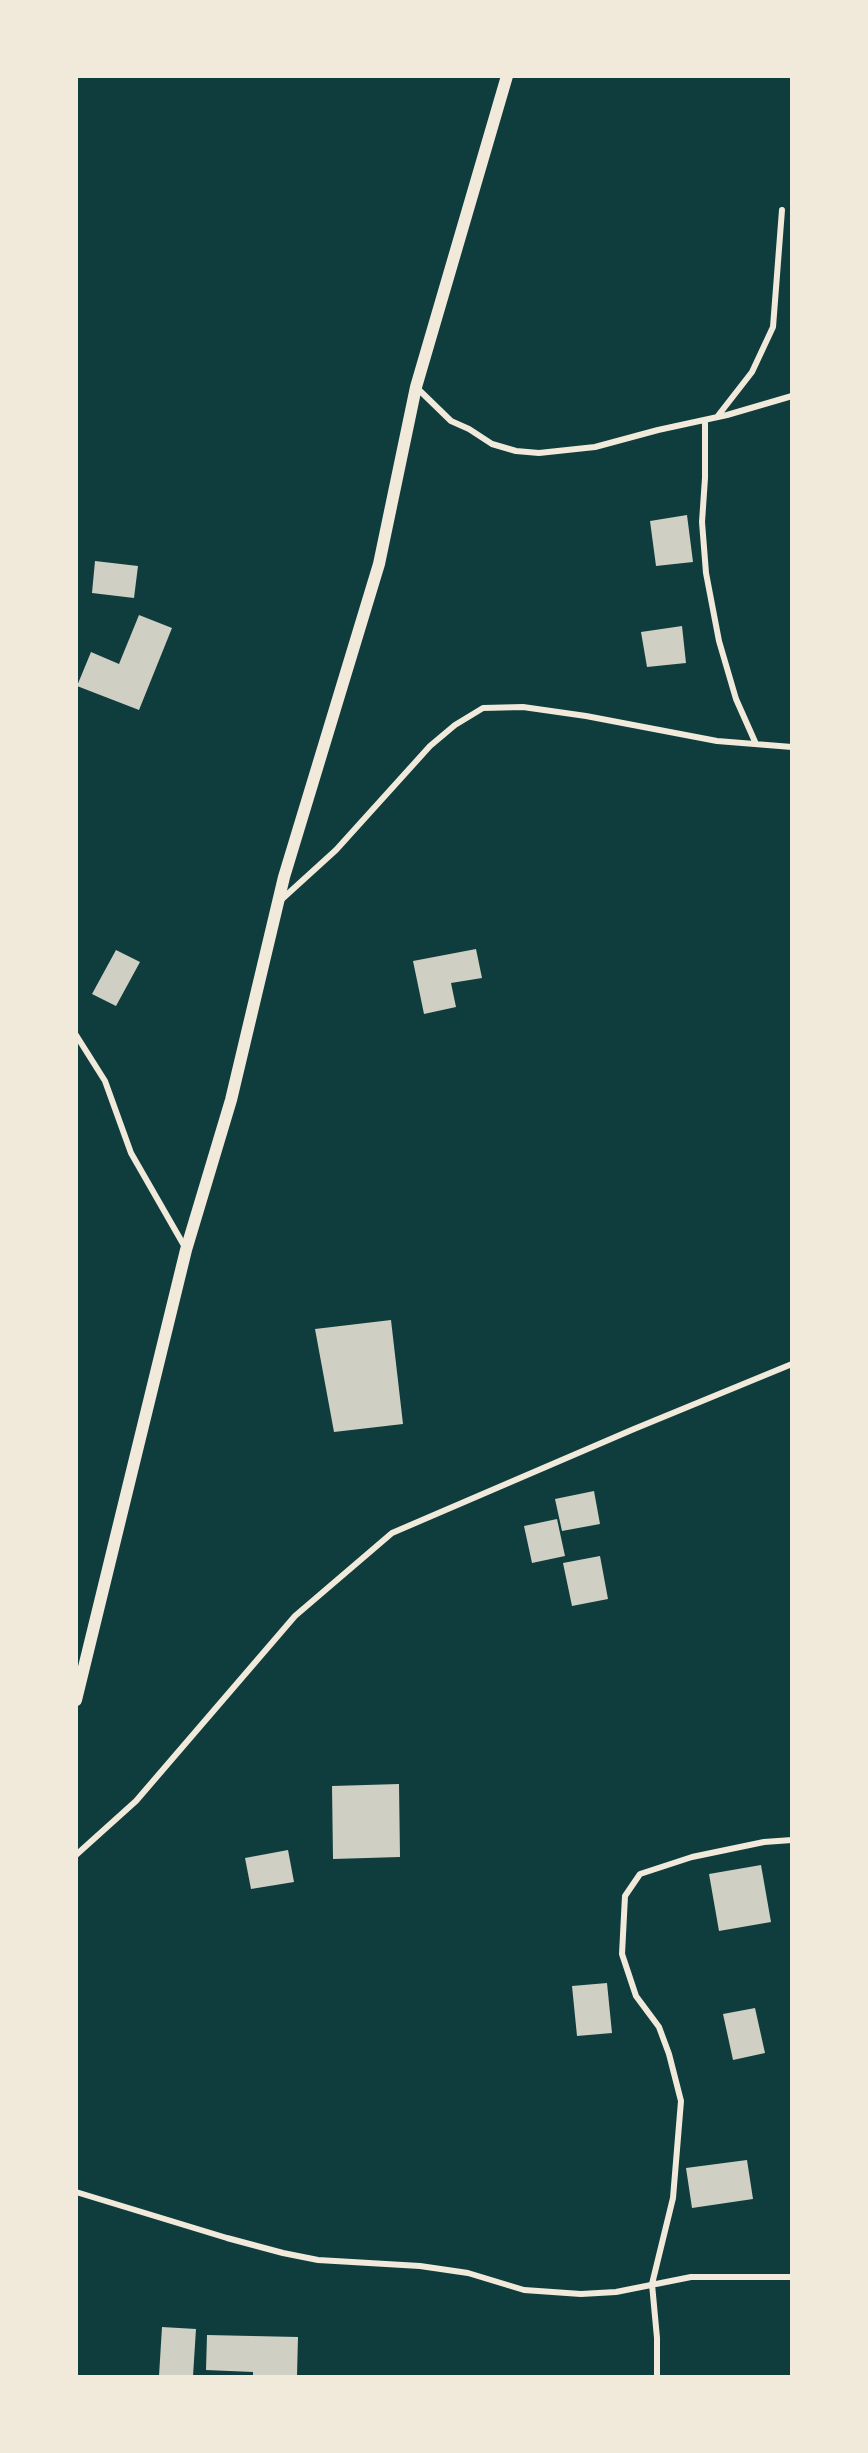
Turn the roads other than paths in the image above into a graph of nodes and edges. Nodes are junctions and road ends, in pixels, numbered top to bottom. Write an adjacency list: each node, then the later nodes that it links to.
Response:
1 (507, 76): 3 (main road)
2 (782, 210): 5 (street)
3 (416, 387): 6 (street); 9 (main road)
4 (792, 396): 5 (street)
5 (716, 417): 6 (street)
6 (705, 420): 7 (street)
7 (756, 744): 8 (street); 9 (street)
8 (792, 747)
9 (278, 903): 11 (main road)
10 (76, 1035): 11 (street)
11 (186, 1250): 13 (main road)
12 (792, 1364): 15 (street)
13 (76, 1700)
14 (792, 1840): 18 (street)
15 (76, 1855)
16 (76, 2192): 18 (street)
17 (792, 2277): 18 (street)
18 (652, 2284): 19 (street)
19 (657, 2376)

